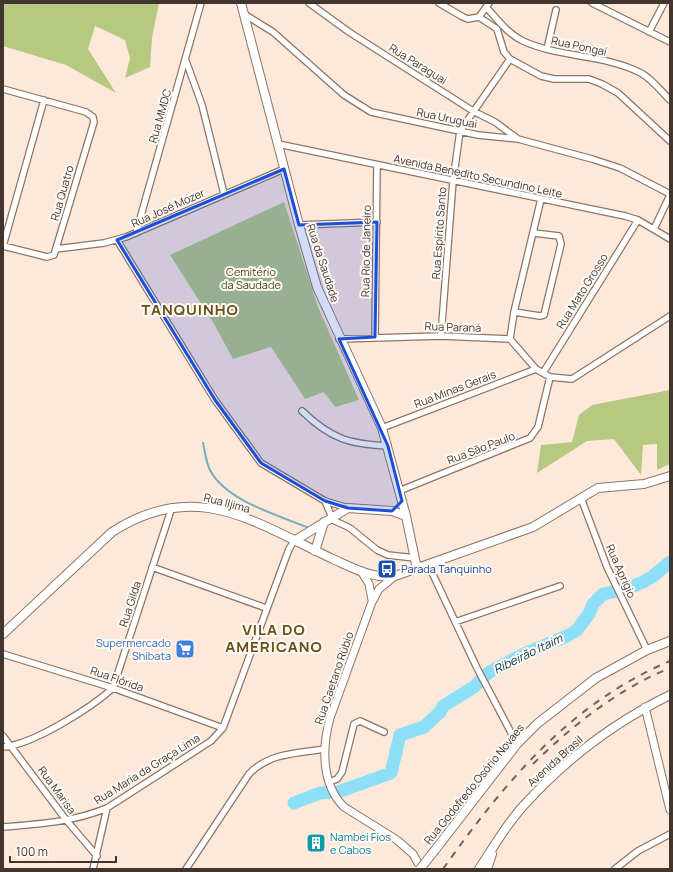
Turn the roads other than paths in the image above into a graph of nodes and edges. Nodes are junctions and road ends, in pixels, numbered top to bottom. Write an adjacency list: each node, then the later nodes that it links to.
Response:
1 (201, 3): 15 (street, Rua MMDC)
2 (241, 3): 9 (main road, Rua da Saudade)
3 (309, 3): 19 (street, Rua Paraguai)
4 (439, 3): 10 (street)
5 (592, 3): 11 (street)
6 (664, 3): 11 (street)
7 (488, 6): 10 (street); 13 (street, Rua Pongaí)
8 (556, 10): 13 (street)
9 (244, 14): 20 (street, Rua Uruguai); 23 (main road, Rua da Saudade)
10 (479, 17): 14 (street)
11 (649, 32): 12 (street)
12 (670, 42)
13 (547, 49): 18 (street, Rua Pongaí)
14 (510, 59): 19 (street); 22 (street)
15 (186, 61): 27 (street); 34 (street, Rua MMDC)
16 (3, 88): 17 (street)
17 (44, 100): 38 (street); 39 (street, Rua Quatro)
18 (670, 100)
19 (473, 111): 20 (street); 21 (street, Rua Paraguai)
20 (460, 131): 21 (street, Rua Uruguai); 26 (street, Rua Espírito Santo)
21 (518, 139): 28 (street, Rua Uruguai)
22 (670, 141)
23 (278, 144): 24 (street, Avenida Benedito Secundino Leite); 25 (main road, Rua da Saudade)
24 (377, 165): 26 (street, Avenida Benedito Secundino Leite); 31 (street, Rua Rio de Janeiro)
25 (284, 169): 27 (street, Rua José Mozer); 32 (main road, Rua da Saudade)
26 (453, 181): 29 (street, Avenida Benedito Secundino Leite); 42 (street, Rua Espírito Santo)
27 (224, 194): 34 (street, Rua José Mozer)
28 (670, 194): 33 (street)
29 (541, 199): 30 (street, Avenida Benedito Secundino Leite); 35 (street)
30 (638, 220): 33 (street, Avenida Benedito Secundino Leite); 47 (street, Rua Mato Grosso)
31 (377, 222): 32 (street); 43 (street, Rua Rio de Janeiro)
32 (299, 225): 44 (main road, Rua da Saudade)
33 (654, 229): 36 (street, Avenida Benedito Secundino Leite)
34 (136, 233): 37 (street, Rua José Mozer)
35 (534, 233): 40 (street); 40 (street)
36 (670, 239)
37 (117, 240): 39 (street, Rua José Mozer); 55 (street)
38 (3, 246): 39 (street)
39 (56, 249)
40 (514, 312): 45 (street)
41 (670, 316): 48 (street)
42 (441, 336): 43 (street, Rua Paraná); 45 (street, Rua Paraná)
43 (375, 337): 44 (street, Rua Paraná)
44 (339, 339): 50 (main road, Rua da Saudade)
45 (510, 339): 46 (street)
46 (536, 369): 47 (street); 50 (street, Rua Minas Gerais)
47 (543, 373): 48 (street)
48 (550, 377): 53 (street, Rua São Paulo)
49 (302, 412): 51 (street)
50 (382, 428): 51 (main road, Rua da Saudade)
51 (388, 446): 53 (main road, Rua da Saudade)
52 (670, 476): 54 (main road, Rua Iljima)
53 (399, 491): 56 (main road, Rua da Saudade)
54 (581, 498): 65 (main road, Rua Iljima); 76 (street, Rua Aprigio)
55 (325, 501): 58 (street); 61 (street)
56 (402, 501): 59 (main road); 60 (main road, Rua da Saudade)
57 (172, 507): 62 (main road, Rua Iljima); 66 (street, Rua Gilda); 74 (main road, Rua Iljima)
58 (348, 508): 59 (main road); 61 (main road)
59 (392, 511): 60 (main road)
60 (406, 516): 64 (main road, Rua da Saudade)
61 (328, 520): 62 (main road); 63 (main road); 64 (street)
62 (294, 541): 63 (main road, Rua Iljima); 72 (street, Rua Maria da Graça Lima)
63 (316, 551): 68 (main road, Rua Iljima)
64 (415, 558): 67 (main road, Rua da Saudade)
65 (428, 564): 67 (main road, Rua Iljima); 73 (street)
66 (152, 567): 72 (street); 78 (street, Rua Gilda)
67 (417, 569): 69 (main road, Rua Iljima)
68 (361, 571): 69 (main road, Rua Iljima); 71 (street)
69 (395, 576): 71 (street, Rua Caetano Rúbio)
70 (560, 586): 73 (street)
71 (372, 602): 87 (street, Rua Caetano Rúbio)
72 (266, 608): 81 (street, Rua Maria da Graça Lima)
73 (455, 622): 84 (street)
74 (3, 634)
75 (670, 641): 76 (main road, Rua Godofredo Osório Novaes)
76 (647, 650): 84 (main road, Rua Godofredo Osório Novaes)
77 (3, 654): 78 (street, Rua Flórida)
78 (112, 688): 81 (street, Rua Flórida); 85 (street)
79 (670, 695): 80 (main road, Avenida Brasil)
80 (645, 707): 90 (street); 94 (main road, Avenida Brasil)
81 (223, 728): 89 (street, Rua Maria da Graça Lima)
82 (384, 732): 88 (street)
83 (3, 736): 85 (street, Rua Marisa)
84 (517, 744): 96 (main road, Rua Godofredo Osório Novaes, bridge)
85 (12, 746): 86 (street); 91 (street, Rua Marisa)
86 (3, 747)
87 (325, 748): 88 (street, Rua Caetano Rúbio); 98 (street)
88 (330, 784): 96 (street, Rua Caetano Rúbio)
89 (107, 808): 91 (street, Rua Maria da Graça Lima); 95 (street)
90 (670, 810)
91 (67, 821): 92 (street, Rua Maria da Graça Lima); 95 (street, Rua Marisa)
92 (3, 828)
93 (670, 834): 101 (street)
94 (494, 846): 99 (main road, Avenida Brasil); 100 (main road)
95 (97, 856): 97 (street)
96 (419, 866)
97 (93, 869)
98 (186, 869)
99 (479, 869)
100 (488, 869)
101 (615, 869)

